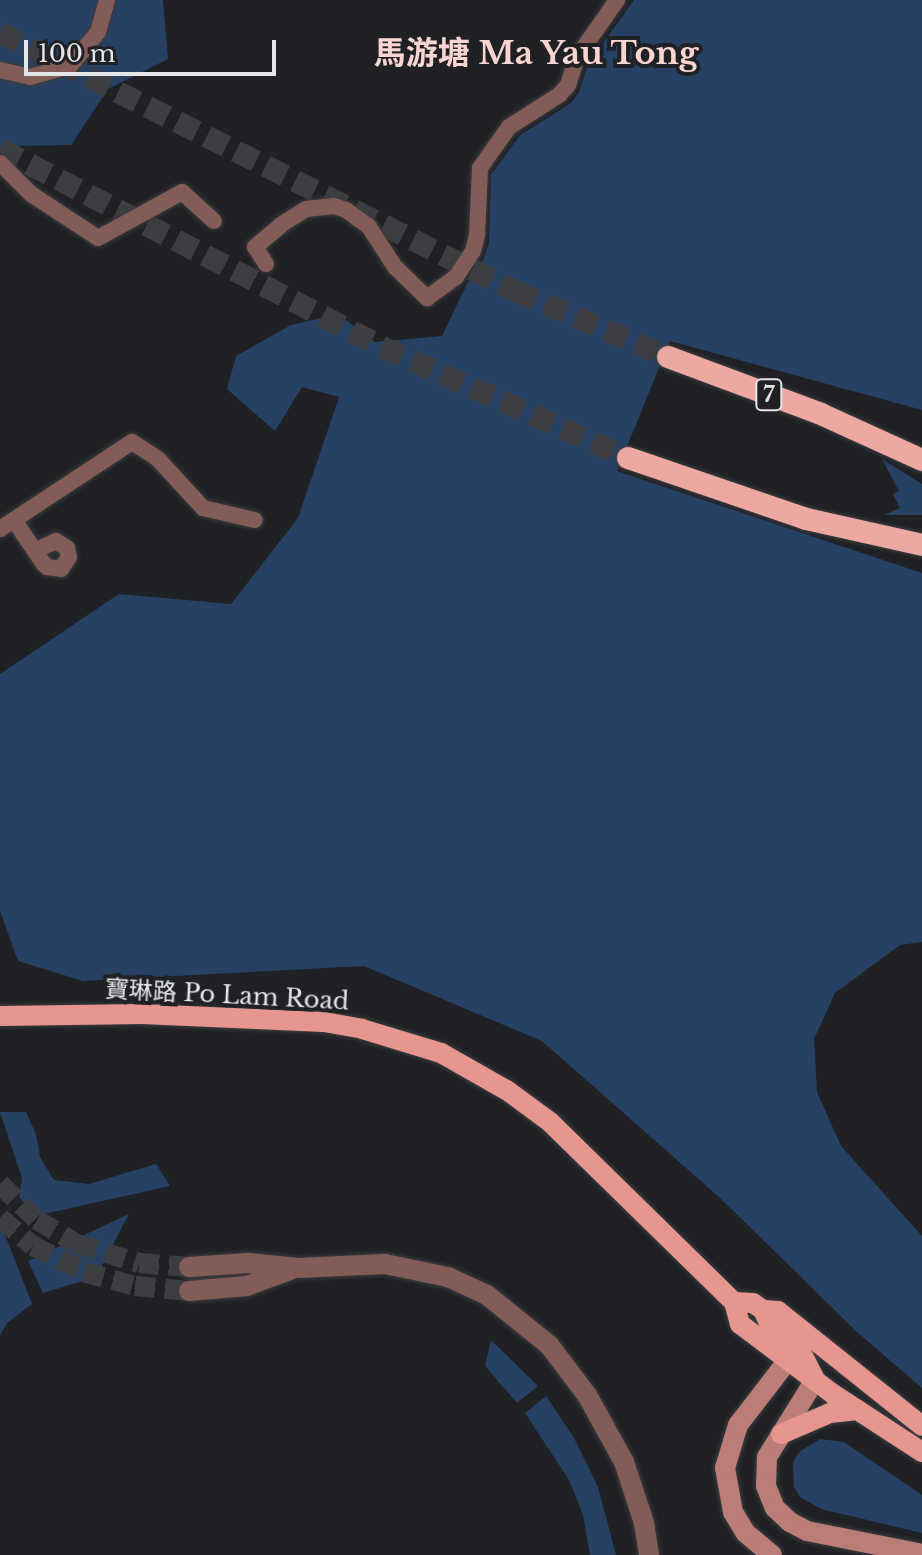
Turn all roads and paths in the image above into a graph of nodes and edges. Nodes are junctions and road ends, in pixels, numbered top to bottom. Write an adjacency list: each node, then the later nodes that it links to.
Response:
1 (107, 0): 3 (street)
2 (617, 0): 6 (street)
3 (0, 70)
4 (0, 163): 5 (street)
5 (214, 221)
6 (266, 264)
7 (668, 357): 9 (highway, 7)
8 (628, 458): 12 (highway)
9 (922, 460)
10 (255, 520): 11 (street)
11 (7, 524): 13 (street)
12 (922, 545)
13 (35, 551)
14 (1, 1015): 18 (main road, 寶琳路 Po Lam Road)
15 (189, 1267): 16 (street)
16 (298, 1268): 17 (street); 26 (street)
17 (189, 1291)
18 (734, 1302): 19 (main road, 寶琳路 Po Lam Road); 19 (main road, 寶琳路 Po Lam Road)
19 (798, 1347): 20 (main road, 寶琳路 Po Lam Road); 22 (main road, 寶琳路 Po Lam Road); 27 (main road)
20 (815, 1380): 21 (main road, 寶琳路 Po Lam Road); 23 (main road)
21 (858, 1410): 23 (main road); 24 (main road, 寶琳路 Po Lam Road)
22 (922, 1426)
23 (781, 1434): 25 (main road)
24 (922, 1452)
25 (922, 1554)
26 (649, 1555)
27 (772, 1555)

